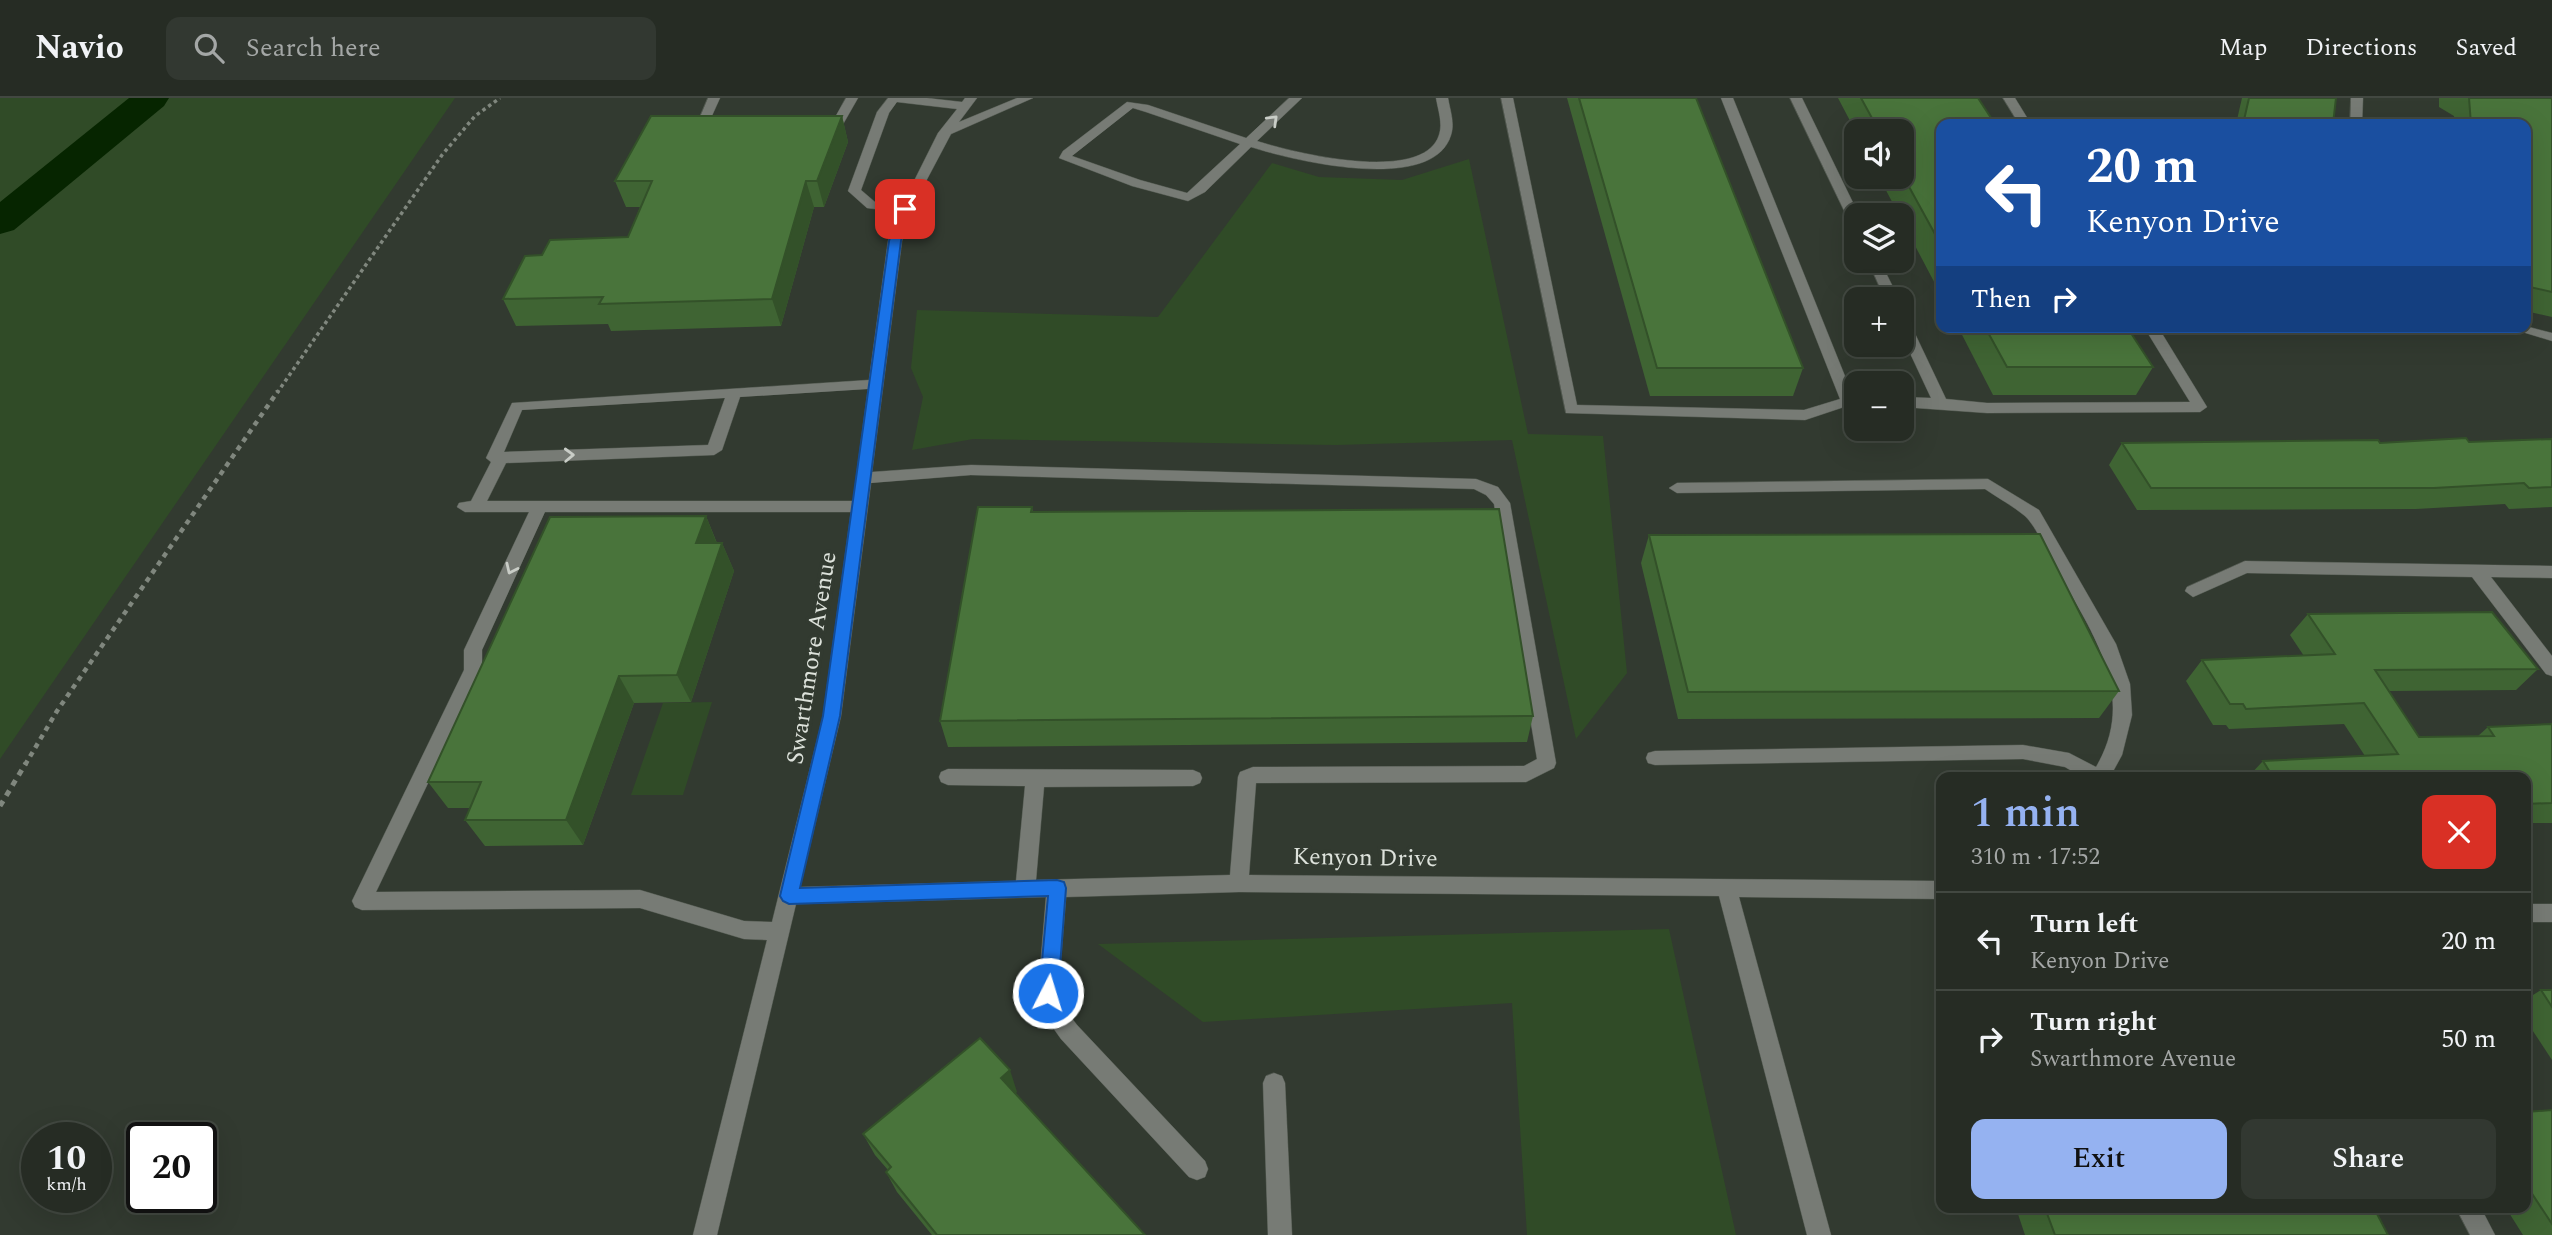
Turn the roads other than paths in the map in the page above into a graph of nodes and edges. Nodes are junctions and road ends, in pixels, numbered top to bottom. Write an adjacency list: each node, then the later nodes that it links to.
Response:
1 (714, 98): 16 (street)
2 (852, 98): 15 (street)
3 (895, 98): 12 (street); 20 (street)
4 (1027, 98): 17 (street)
5 (1296, 98): 18 (street, one-way to 5)
6 (1442, 98): 18 (street)
7 (1507, 98): 30 (street)
8 (1727, 98): 25 (street)
9 (1796, 98): 19 (street)
10 (2008, 98): 13 (street)
11 (2357, 98): 14 (street)
12 (968, 102): 17 (street, Swarthmore Avenue)
13 (2022, 119)
14 (2356, 119)
15 (811, 123)
16 (730, 124)
17 (944, 133): 20 (street, Swarthmore Avenue)
18 (1250, 143): 18 (street)
19 (1846, 203)
20 (905, 209): 26 (street, Swarthmore Avenue)
21 (2531, 332): 23 (street)
22 (2155, 333): 29 (street)
23 (2552, 337)
24 (1914, 346): 29 (street)
25 (1844, 383)
26 (875, 384): 27 (street); 32 (street, Swarthmore Avenue)
27 (734, 394): 31 (street, one-way to 27); 31 (street)
28 (1914, 402): 29 (street)
29 (1941, 403)
30 (1844, 404)
31 (501, 458): 35 (street)
32 (862, 478): 34 (street, Swarthmore Avenue); 46 (street)
33 (1677, 488): 42 (street)
34 (860, 506): 35 (street); 51 (street, Swarthmore Avenue)
35 (539, 507): 54 (street, one-way to 54)
36 (2478, 572): 37 (street); 38 (street); 39 (street)
37 (2552, 572)
38 (2193, 591)
39 (2552, 669)
40 (1655, 758): 41 (street)
41 (2090, 772)
42 (2102, 772)
43 (948, 778): 45 (street)
44 (1193, 778): 45 (street)
45 (1035, 779): 49 (street)
46 (1239, 883): 47 (street, Kenyon Drive); 48 (street, Kenyon Drive)
47 (1057, 888): 49 (street, Kenyon Drive); 56 (street)
48 (1727, 888): 50 (street, Kenyon Drive); 60 (street)
49 (1025, 889): 51 (street, Kenyon Drive)
50 (1936, 890)
51 (789, 896): 54 (street, Swarthmore Avenue)
52 (2531, 913): 53 (street)
53 (2552, 913)
54 (779, 931): 58 (street, Swarthmore Avenue)
55 (1274, 1083): 59 (street)
56 (1197, 1169)
57 (2471, 1213): 61 (street)
58 (705, 1235)
59 (1280, 1235)
60 (1819, 1235)
61 (2483, 1235)

